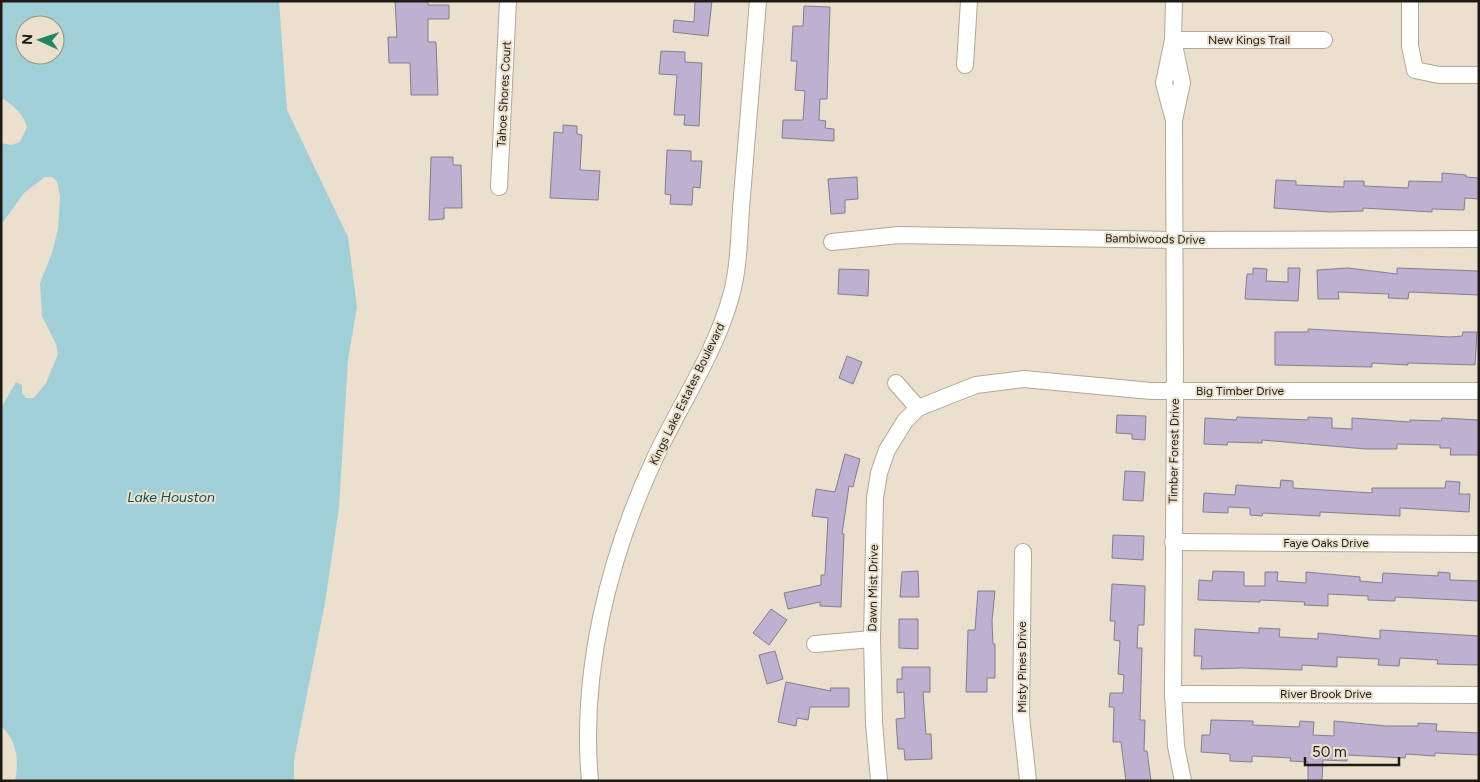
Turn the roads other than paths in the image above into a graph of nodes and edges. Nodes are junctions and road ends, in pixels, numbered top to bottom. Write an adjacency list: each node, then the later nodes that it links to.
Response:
1 (508, 1): 10 (street, Tahoe Shores Court)
2 (758, 1): 25 (street, Kings Lake Estates Boulevard)
3 (969, 1): 8 (street)
4 (1174, 1): 6 (street, Timber Forest Drive)
5 (1410, 1): 9 (street)
6 (1174, 40): 7 (street, New Kings Trail); 12 (street, Timber Forest Drive)
7 (1324, 40)
8 (965, 65)
9 (1479, 75)
10 (499, 186)
11 (1479, 239): 12 (street, Bambiwoods Drive)
12 (1174, 240): 13 (street, Bambiwoods Drive); 16 (street, Timber Forest Drive)
13 (832, 242)
14 (896, 383): 17 (street)
15 (1479, 391): 16 (street, Big Timber Drive)
16 (1176, 392): 17 (street, Big Timber Drive); 18 (street, Timber Forest Drive)
17 (918, 408): 21 (street, Dawn Mist Drive)
18 (1173, 542): 19 (street, Faye Oaks Drive); 23 (street, Timber Forest Drive)
19 (1479, 544)
20 (1023, 552): 27 (street, Misty Pines Drive)
21 (872, 638): 22 (street); 26 (street, Dawn Mist Drive)
22 (815, 644)
23 (1173, 694): 24 (street, River Brook Drive); 28 (street, Timber Forest Drive)
24 (1479, 695)
25 (590, 781)
26 (879, 781)
27 (1028, 781)
28 (1183, 781)

